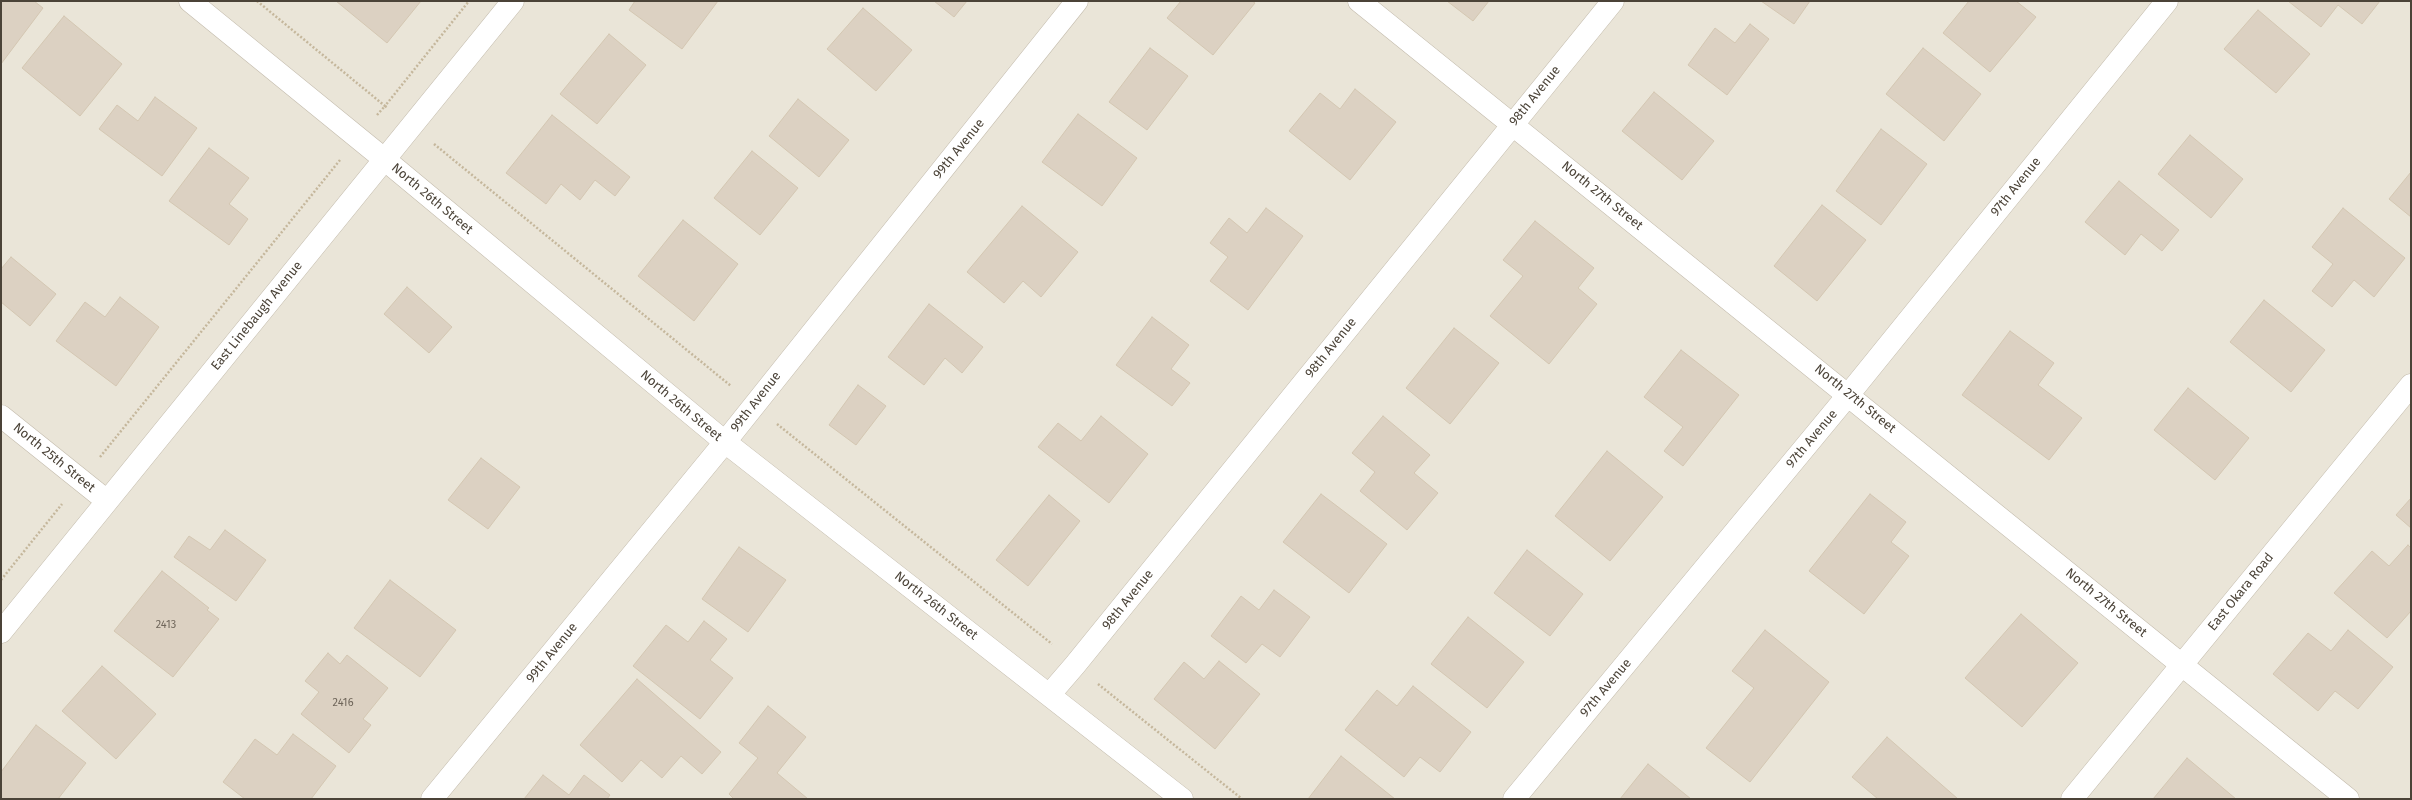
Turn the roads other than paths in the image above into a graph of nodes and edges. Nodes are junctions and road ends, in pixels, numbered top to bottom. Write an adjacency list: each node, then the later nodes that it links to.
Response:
1 (190, 1): 8 (street, North 26th Street)
2 (513, 1): 8 (street, East Linebaugh Avenue)
3 (1077, 1): 12 (street, 99th Avenue)
4 (1359, 1): 7 (street, North 27th Street)
5 (1613, 1): 7 (street, 98th Avenue)
6 (2167, 1): 10 (street, 97th Avenue)
7 (1512, 123): 10 (street, North 27th Street); 16 (street, 98th Avenue)
8 (384, 159): 12 (street, North 26th Street); 13 (street, East Linebaugh Avenue)
9 (2411, 385): 15 (street, East Okara Road)
10 (1849, 394): 15 (street, North 27th Street); 19 (street, 97th Avenue)
11 (1, 416): 13 (street, North 25th Street)
12 (725, 442): 16 (street, North 26th Street); 17 (street, 99th Avenue)
13 (107, 501): 14 (street, East Linebaugh Avenue)
14 (1, 632)
15 (2182, 664): 20 (street, East Okara Road); 21 (street, North 27th Street)
16 (1050, 694): 18 (street, North 26th Street)
17 (432, 799)
18 (1182, 799)
19 (1514, 799)
20 (2072, 799)
21 (2348, 799)

